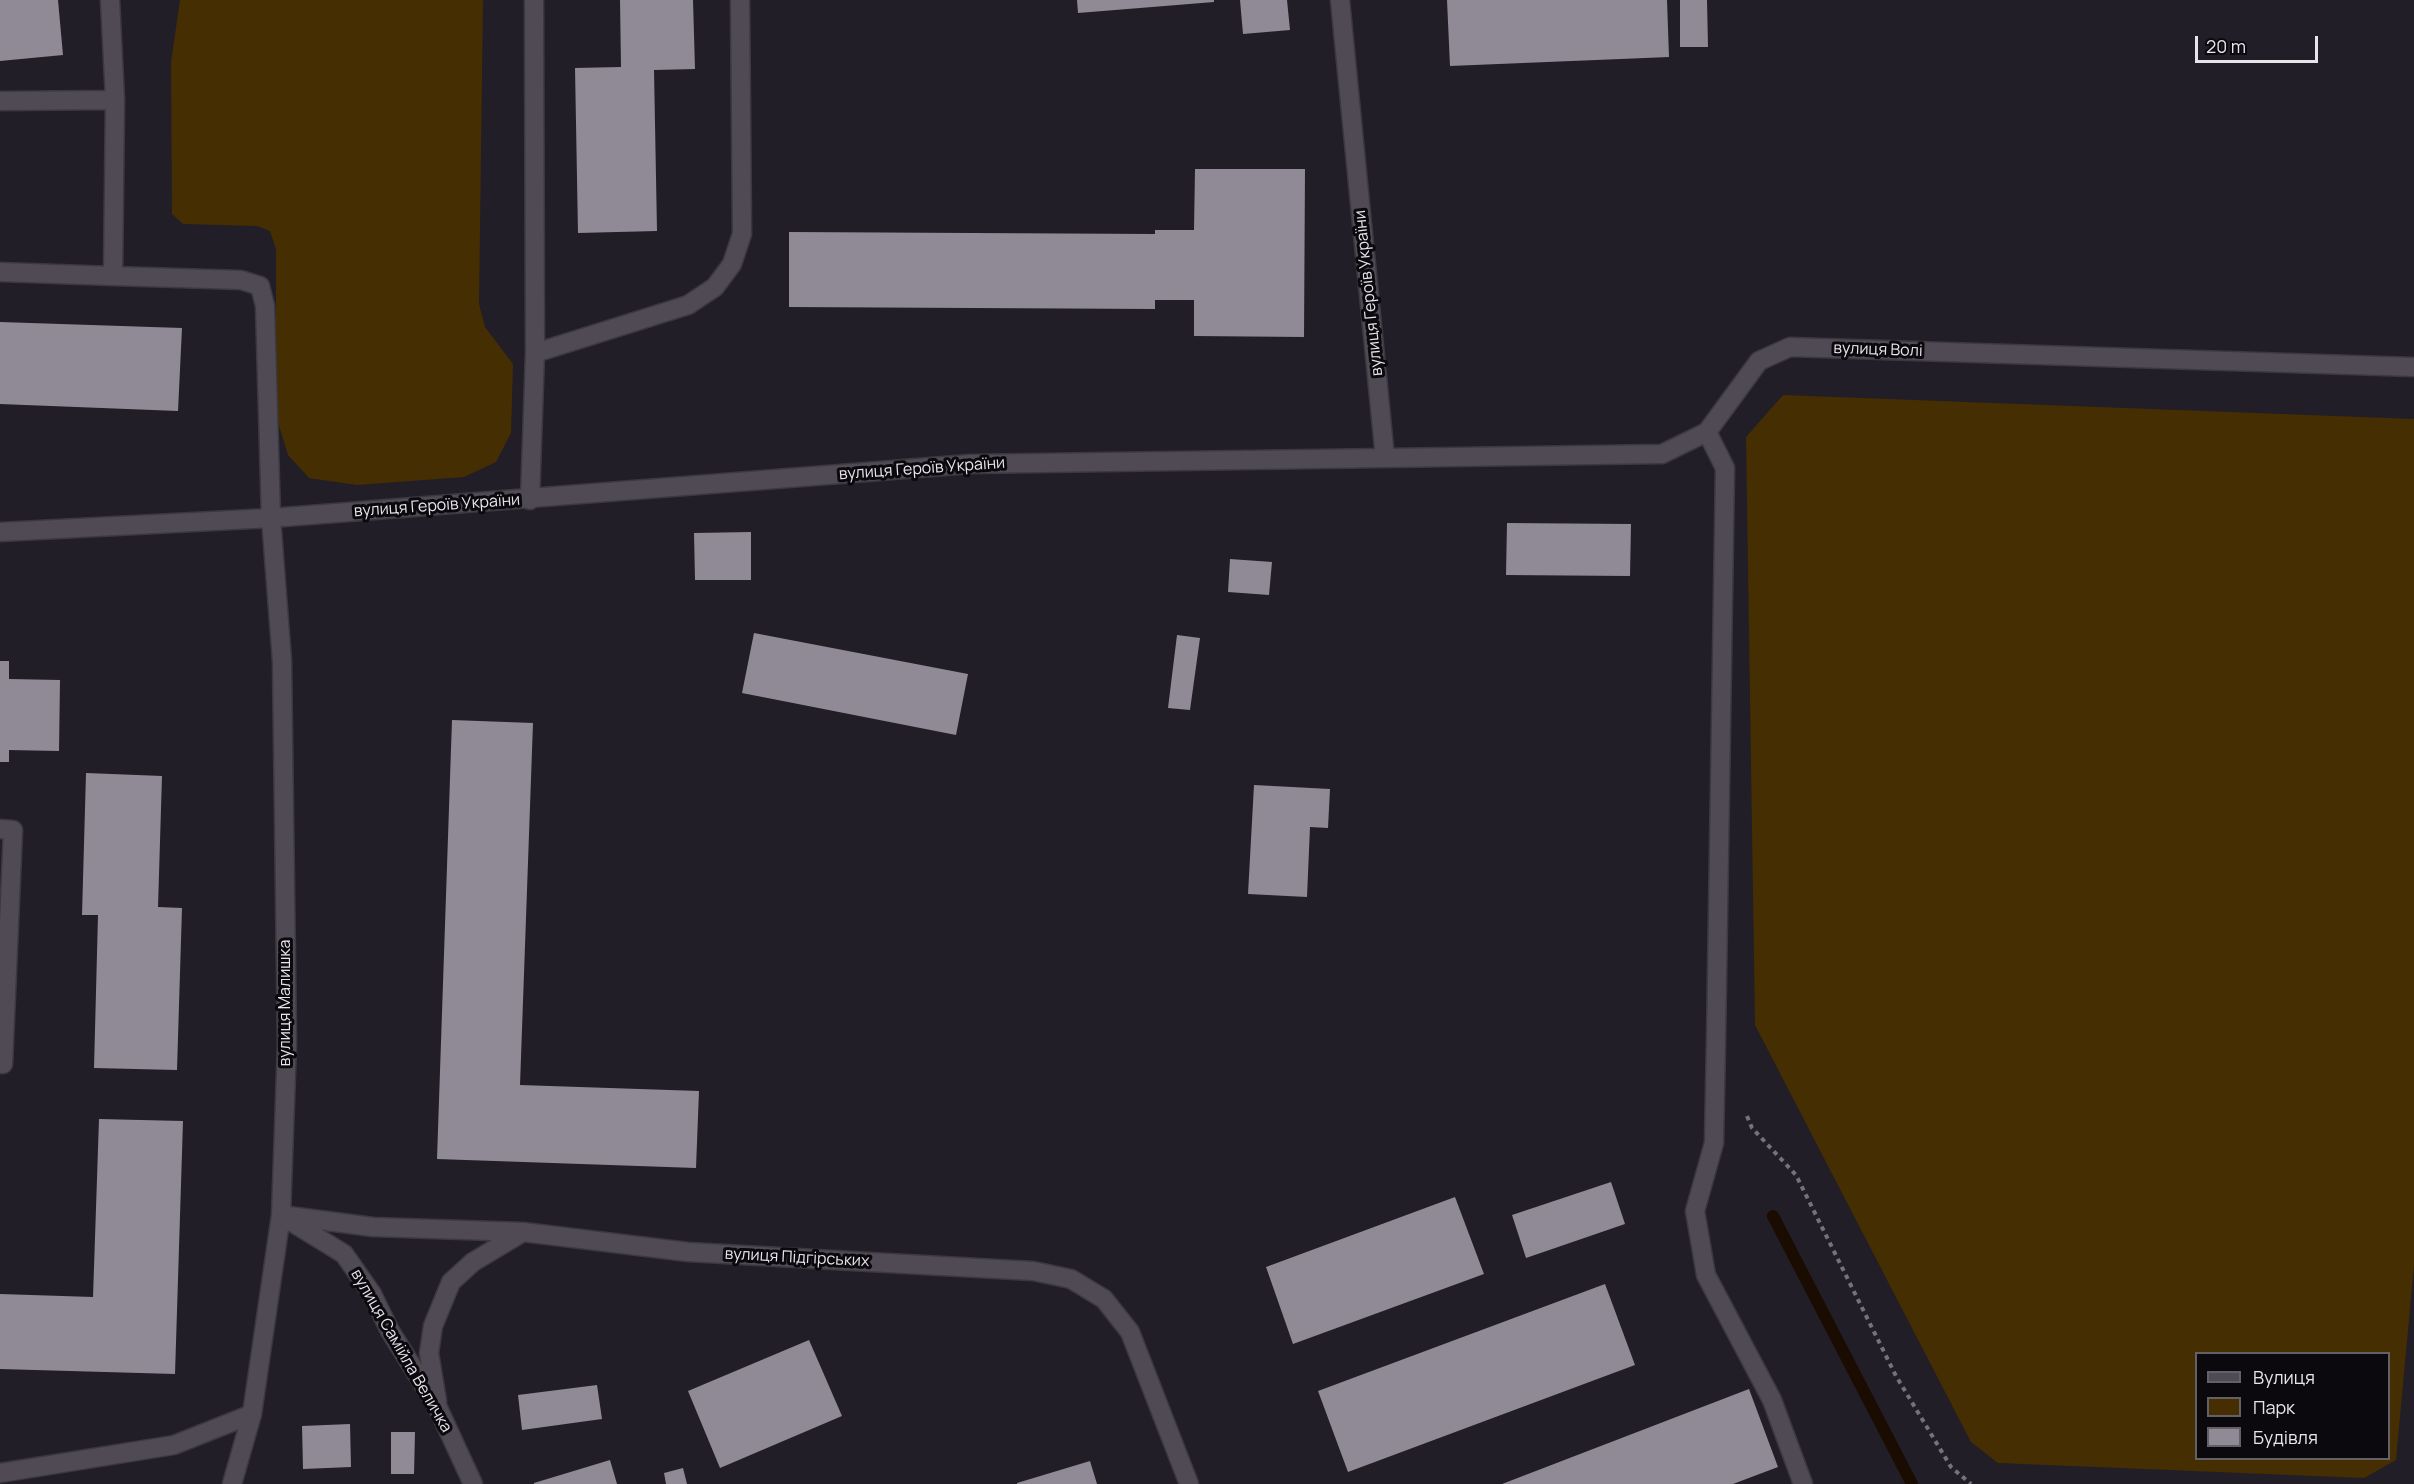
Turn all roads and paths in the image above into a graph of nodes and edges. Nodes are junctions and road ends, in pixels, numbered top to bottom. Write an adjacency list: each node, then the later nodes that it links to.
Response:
1 (110, 0): 5 (street)
2 (534, 0): 9 (street)
3 (740, 0): 9 (street)
4 (1340, 0): 12 (street, вулиця Героїв України)
5 (115, 100): 6 (street); 8 (street)
6 (0, 101)
7 (0, 272): 8 (street)
8 (113, 276): 14 (street, вулиця Малишка)
9 (535, 353): 13 (street)
10 (2414, 367): 11 (street, вулиця Волі)
11 (1707, 432): 12 (street, вулиця Волі); 27 (street)
12 (1385, 458): 13 (street, вулиця Героїв України)
13 (530, 500): 14 (street, вулиця Героїв України)
14 (271, 518): 15 (street, вулиця Героїв України); 19 (street, вулиця Малишка)
15 (0, 532)
16 (0, 830): 17 (street)
17 (0, 1064)
18 (1743, 1106): 28 (path)
19 (281, 1215): 20 (street, вулиця Підгірських); 21 (street, вулиця Самійла Величка); 22 (street, вулиця Малишка)
20 (523, 1232): 21 (street); 26 (street, вулиця Підгірських)
21 (438, 1408): 25 (street, вулиця Самійла Величка)
22 (252, 1414): 23 (street); 24 (street, вулиця Малишка)
23 (0, 1473)
24 (231, 1484)
25 (473, 1484)
26 (1189, 1484)
27 (1803, 1484)
28 (1971, 1484)

